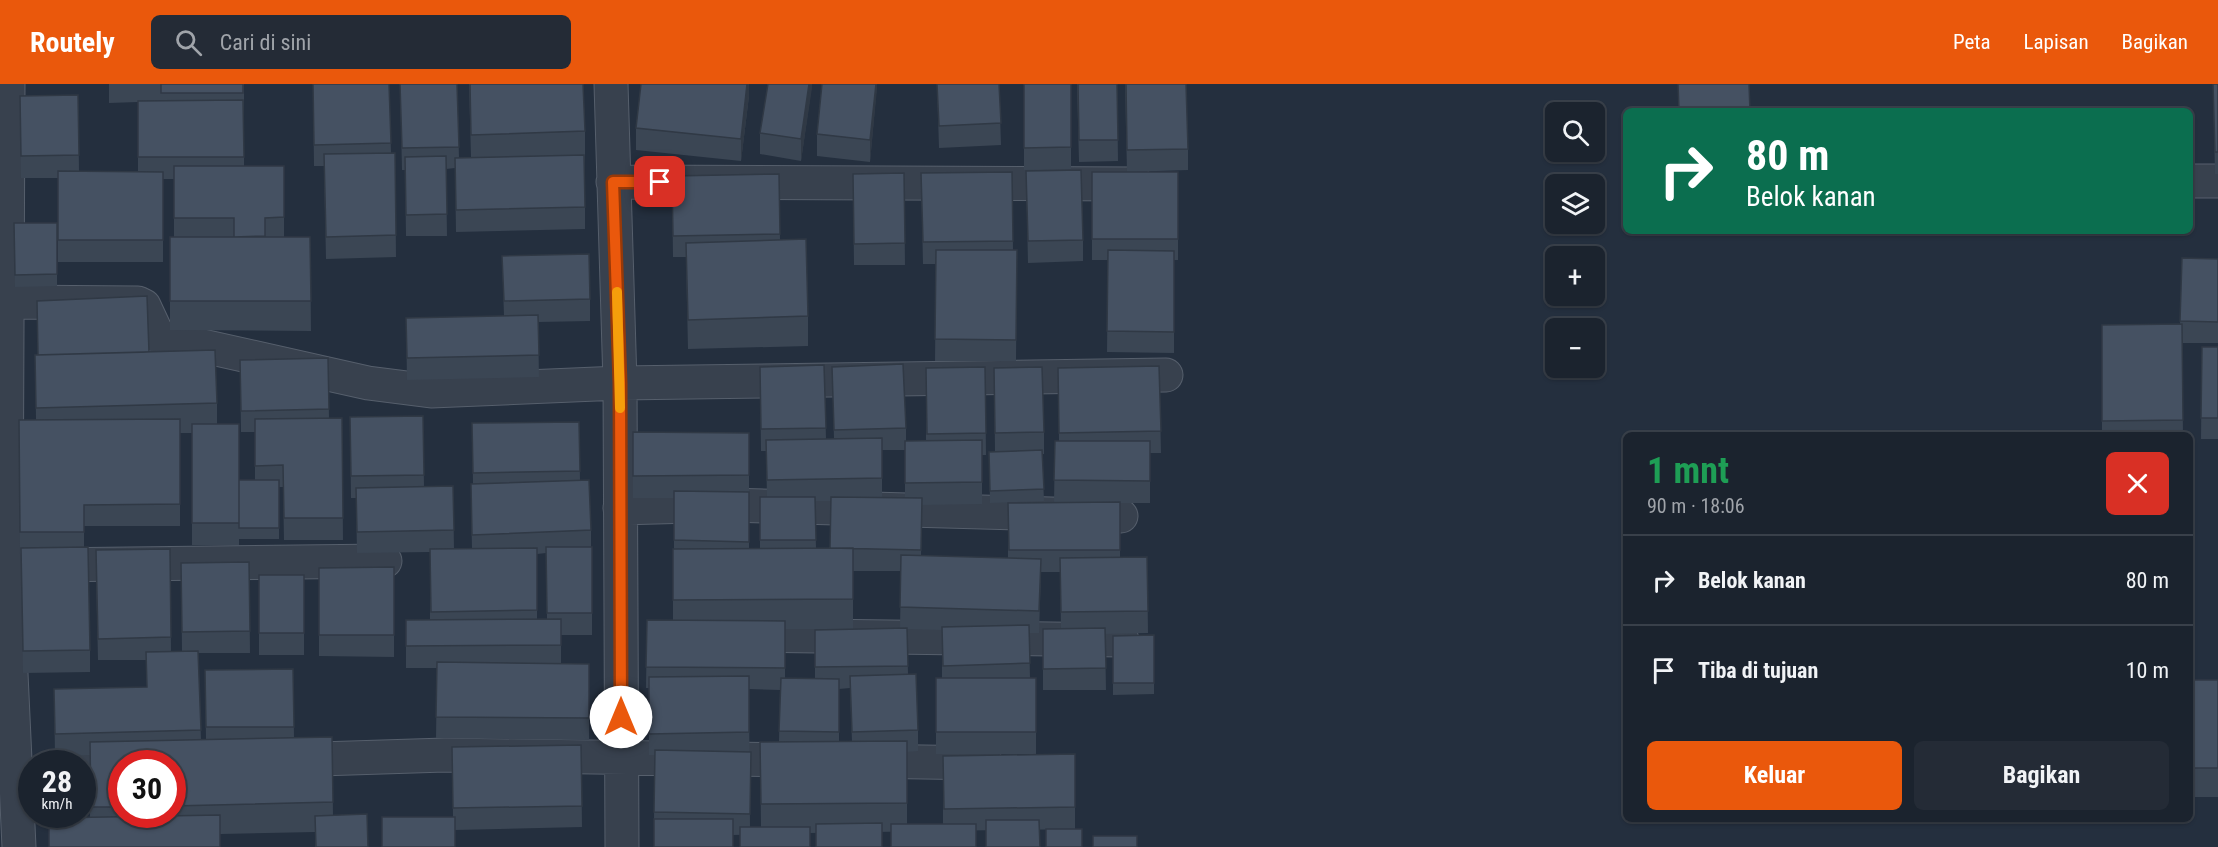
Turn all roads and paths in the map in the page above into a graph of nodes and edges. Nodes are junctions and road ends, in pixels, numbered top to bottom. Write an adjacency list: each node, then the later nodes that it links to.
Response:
1 (611, 84): 5 (street)
2 (5, 103): 7 (street)
3 (2193, 181): 4 (street)
4 (2218, 181)
5 (613, 182): 6 (street); 10 (street)
6 (1162, 184)
7 (4, 217): 8 (street)
8 (7, 302): 10 (street); 14 (street)
9 (1166, 375): 10 (street)
10 (620, 383): 11 (street)
11 (620, 507): 12 (street); 15 (street)
12 (1121, 516)
13 (385, 561): 14 (street)
14 (6, 565): 19 (street)
15 (621, 635): 16 (street); 20 (street)
16 (656, 635)
17 (715, 635): 18 (street)
18 (1122, 640)
19 (22, 750)
20 (622, 757): 21 (street); 22 (street); 25 (street)
21 (255, 762)
22 (1021, 764)
23 (20, 828): 24 (street)
24 (19, 847)
25 (622, 847)

